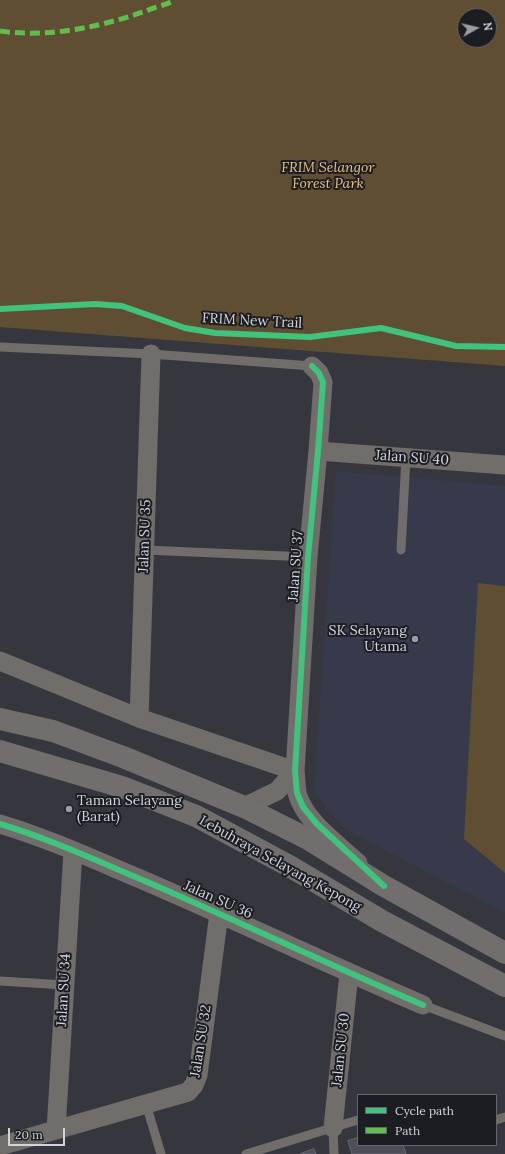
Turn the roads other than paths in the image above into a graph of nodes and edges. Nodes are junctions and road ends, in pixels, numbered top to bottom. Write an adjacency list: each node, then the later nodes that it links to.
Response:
1 (0, 347): 2 (lane)
2 (151, 354): 3 (lane); 7 (street, Jalan SU 35)
3 (312, 366): 4 (street, Jalan SU 37)
4 (318, 451): 5 (street, Jalan SU 40); 9 (street, Jalan SU 37)
5 (406, 458): 6 (street, Jalan SU 40); 8 (lane)
6 (505, 465)
7 (145, 550): 9 (lane); 11 (street, Jalan SU 35)
8 (401, 550)
9 (308, 557): 14 (street, Jalan SU 37)
10 (0, 660): 11 (street)
11 (139, 718): 14 (street)
12 (0, 719): 15 (main road, Lebuhraya Selayang Kepong)
13 (0, 751): 24 (main road, Lebuhraya Selayang Kepong)
14 (295, 771): 15 (street); 18 (street, Jalan SU 37)
15 (244, 807): 18 (main road, Lebuhraya Selayang Kepong)
16 (0, 824): 17 (street, Jalan SU 36)
17 (73, 851): 19 (street, Jalan SU 36); 23 (street, Jalan SU 34)
18 (384, 886): 20 (main road, Lebuhraya Selayang Kepong)
19 (219, 913): 21 (street, Jalan SU 36); 27 (street, Jalan SU 32)
20 (505, 953)
21 (349, 973): 25 (street, Jalan SU 36); 29 (street, Jalan SU 30)
22 (0, 981): 23 (lane)
23 (65, 985): 30 (street, Jalan SU 34)
24 (505, 986)
25 (423, 1005): 26 (lane)
26 (505, 1036)
27 (146, 1104): 30 (street, Jalan SU 32); 32 (lane)
28 (357, 1120): 29 (lane)
29 (333, 1128): 33 (lane); 34 (lane)
30 (56, 1130): 31 (street, Jalan SU 32)
31 (0, 1146)
32 (161, 1154)
33 (246, 1154)
34 (334, 1154)

